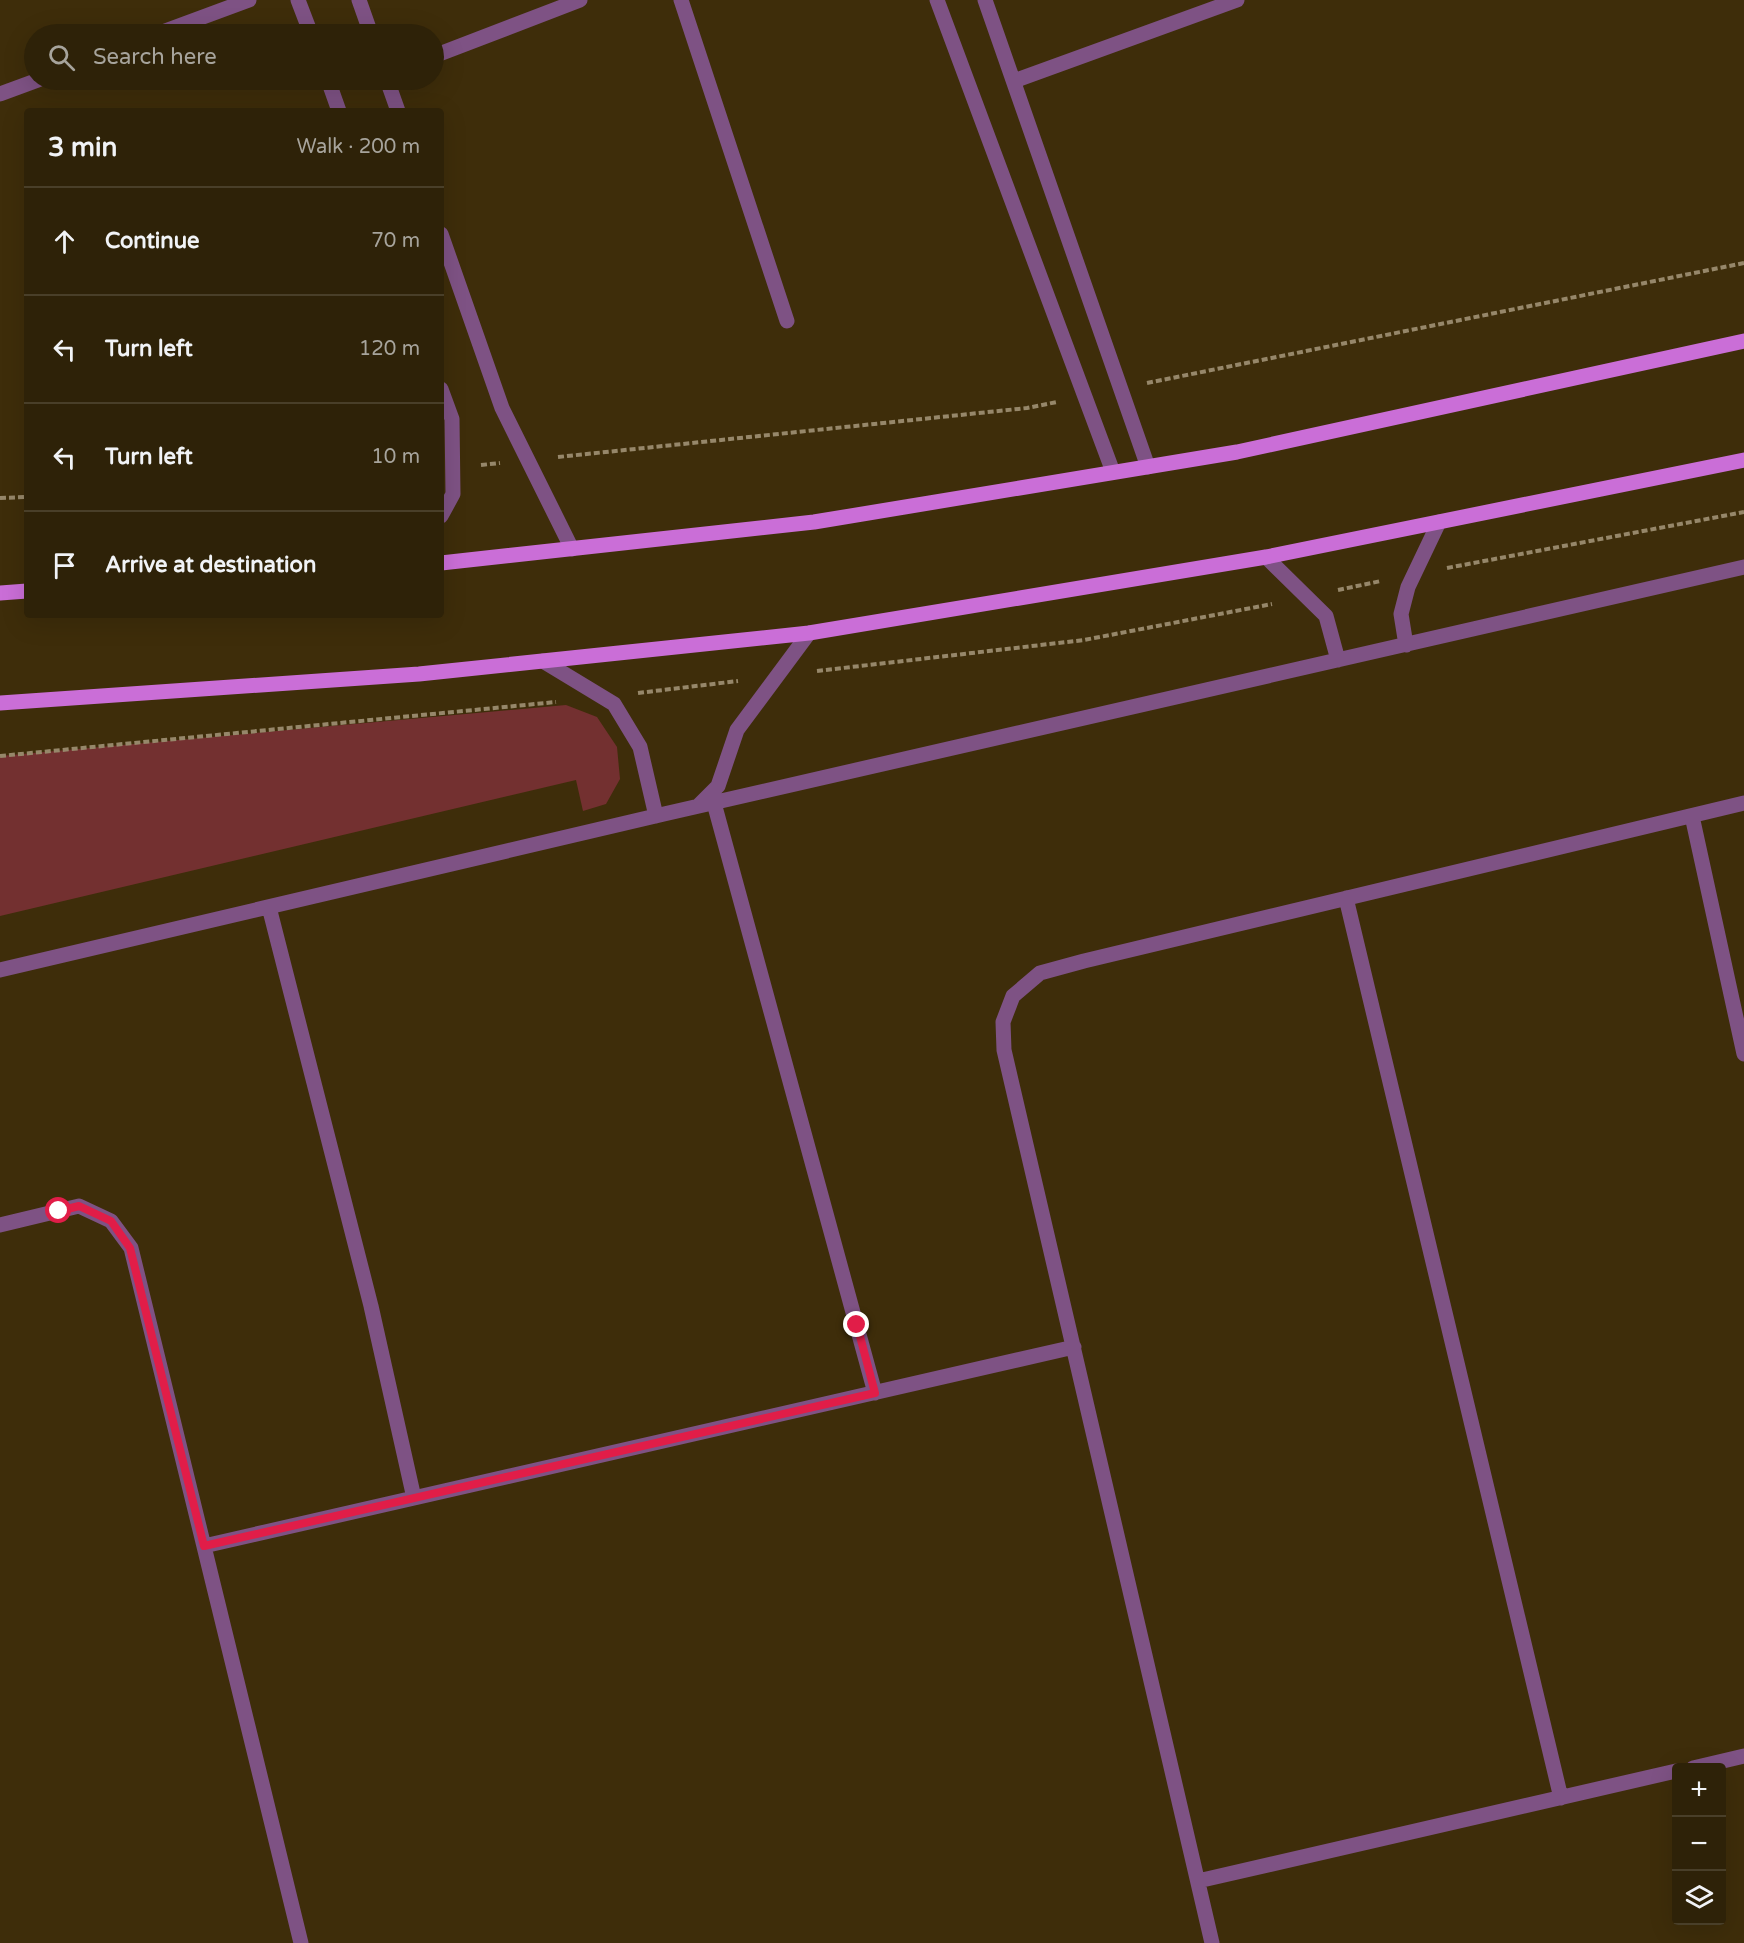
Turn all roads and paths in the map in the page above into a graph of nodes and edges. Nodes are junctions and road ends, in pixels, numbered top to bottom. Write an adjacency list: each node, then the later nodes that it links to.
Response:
1 (249, 0): 9 (street)
2 (298, 0): 10 (street)
3 (359, 0): 11 (street)
4 (580, 0): 12 (street)
5 (681, 0): 21 (street)
6 (937, 0): 26 (street)
7 (985, 0): 13 (street)
8 (1237, 0): 13 (street)
9 (184, 24)
10 (307, 24)
11 (367, 24)
12 (444, 52)
13 (1014, 81): 25 (street)
14 (24, 85): 17 (street)
15 (332, 90): 18 (street)
16 (391, 90): 19 (street)
17 (0, 94)
18 (338, 108)
19 (397, 108)
20 (444, 243): 31 (street)
21 (787, 321)
22 (1744, 341): 25 (main road)
23 (444, 397): 29 (street)
24 (1744, 460): 30 (main road)
25 (1148, 467): 26 (main road)
26 (1113, 472): 31 (main road)
27 (24, 497): 28 (path)
28 (0, 498)
29 (444, 510)
30 (1438, 522): 32 (main road); 38 (street)
31 (572, 549): 33 (main road)
32 (1266, 557): 37 (main road); 39 (street)
33 (444, 563)
34 (1744, 567): 38 (street)
35 (24, 591): 36 (main road)
36 (0, 593)
37 (809, 633): 40 (main road); 44 (street)
38 (1406, 645): 39 (street)
39 (1338, 660): 42 (street)
40 (543, 661): 41 (main road); 45 (street)
41 (0, 703)
42 (714, 803): 44 (street); 53 (street)
43 (1744, 803): 46 (street)
44 (698, 807): 45 (street)
45 (656, 816): 48 (street)
46 (1692, 816): 47 (street); 50 (street)
47 (1346, 898): 52 (street); 59 (street)
48 (268, 907): 49 (street); 54 (street)
49 (0, 970)
50 (1744, 1054)
51 (0, 1225): 55 (street)
52 (1074, 1347): 53 (street); 60 (street)
53 (875, 1393): 54 (street)
54 (414, 1498): 55 (street)
55 (204, 1546): 61 (street)
56 (1744, 1756): 57 (street)
57 (1712, 1763)
58 (1672, 1772): 59 (street)
59 (1562, 1798): 60 (street)
60 (1198, 1881): 62 (street)
61 (301, 1943)
62 (1212, 1943)

